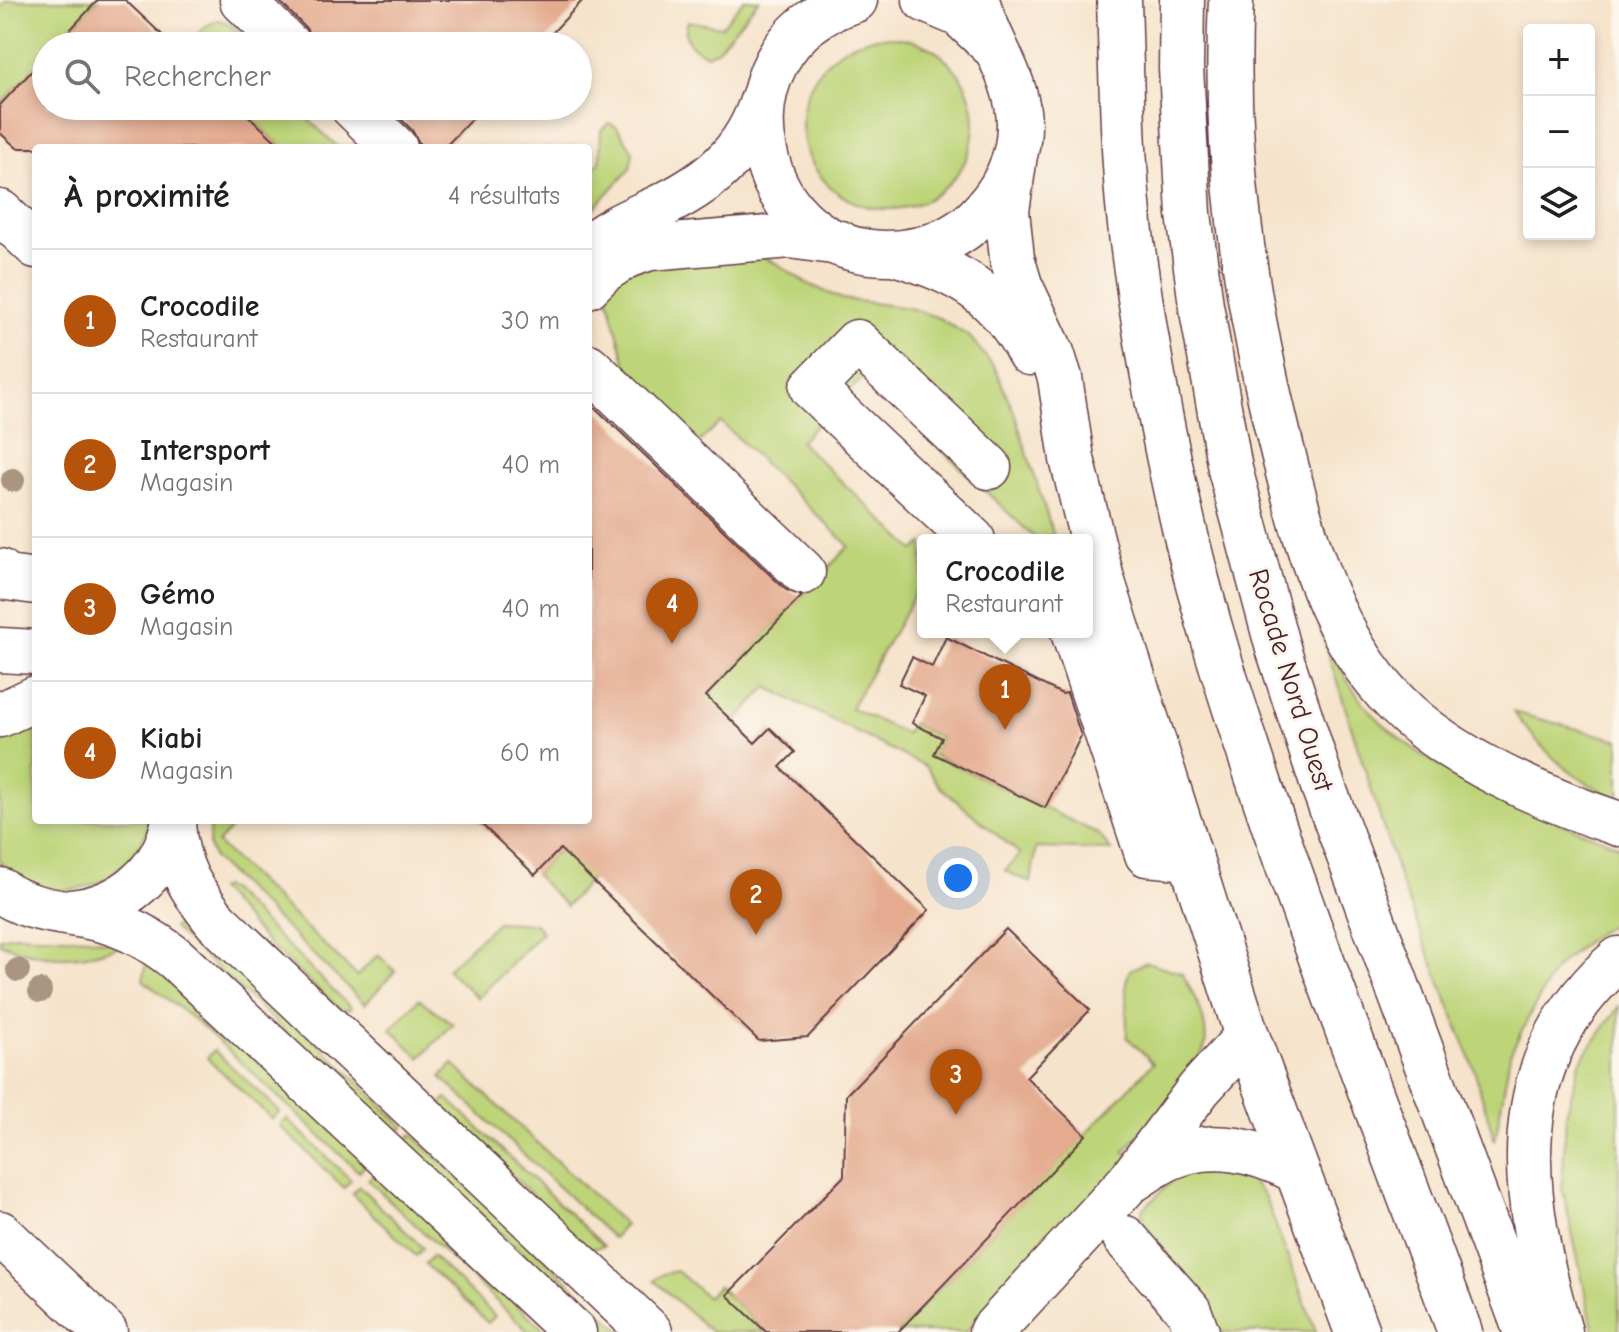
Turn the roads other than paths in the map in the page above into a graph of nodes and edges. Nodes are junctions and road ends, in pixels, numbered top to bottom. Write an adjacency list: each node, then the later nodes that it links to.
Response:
1 (242, 0): 9 (main road)
2 (855, 0): 12 (main road)
3 (925, 0): 10 (main road)
4 (977, 0): 10 (main road)
5 (1119, 0): 11 (main road)
6 (1129, 0): 11 (main road)
7 (1182, 0): 58 (main road, Rocade Nord Ouest)
8 (1231, 0): 40 (main road)
9 (275, 32)
10 (1000, 57): 15 (main road)
11 (1122, 73): 57 (main road)
12 (763, 98): 18 (main road); 19 (main road)
13 (366, 120): 14 (main road)
14 (391, 144)
15 (1015, 155): 20 (main road); 23 (main road)
16 (0, 212): 17 (main road)
17 (32, 242)
18 (840, 243): 20 (main road); 21 (main road)
19 (592, 244)
20 (892, 253): 23 (main road)
21 (592, 282)
22 (592, 370): 29 (main road)
23 (1072, 459): 26 (main road)
24 (989, 467): 25 (main road)
25 (967, 534)
26 (1091, 534)
27 (1093, 543): 41 (main road)
28 (0, 571): 30 (main road)
29 (803, 572)
30 (32, 581)
31 (1075, 638): 41 (main road)
32 (0, 650): 33 (main road)
33 (32, 652)
34 (0, 690): 35 (main road)
35 (32, 695)
36 (32, 698): 37 (main road)
37 (0, 715)
38 (173, 824): 43 (main road)
39 (173, 824): 53 (main road)
40 (1619, 824)
41 (1191, 858): 46 (main road)
42 (0, 890): 43 (main road)
43 (60, 912): 44 (main road); 52 (main road)
44 (0, 918)
45 (1619, 959): 59 (main road)
46 (1247, 1036): 47 (main road); 48 (main road)
47 (1297, 1171): 48 (main road); 56 (main road)
48 (1128, 1183): 54 (main road)
49 (0, 1233): 51 (main road)
50 (1125, 1238): 55 (main road)
51 (105, 1332)
52 (574, 1332)
53 (650, 1332)
54 (991, 1332)
55 (1197, 1332)
56 (1357, 1332)
57 (1460, 1332)
58 (1526, 1332)
59 (1560, 1332)

